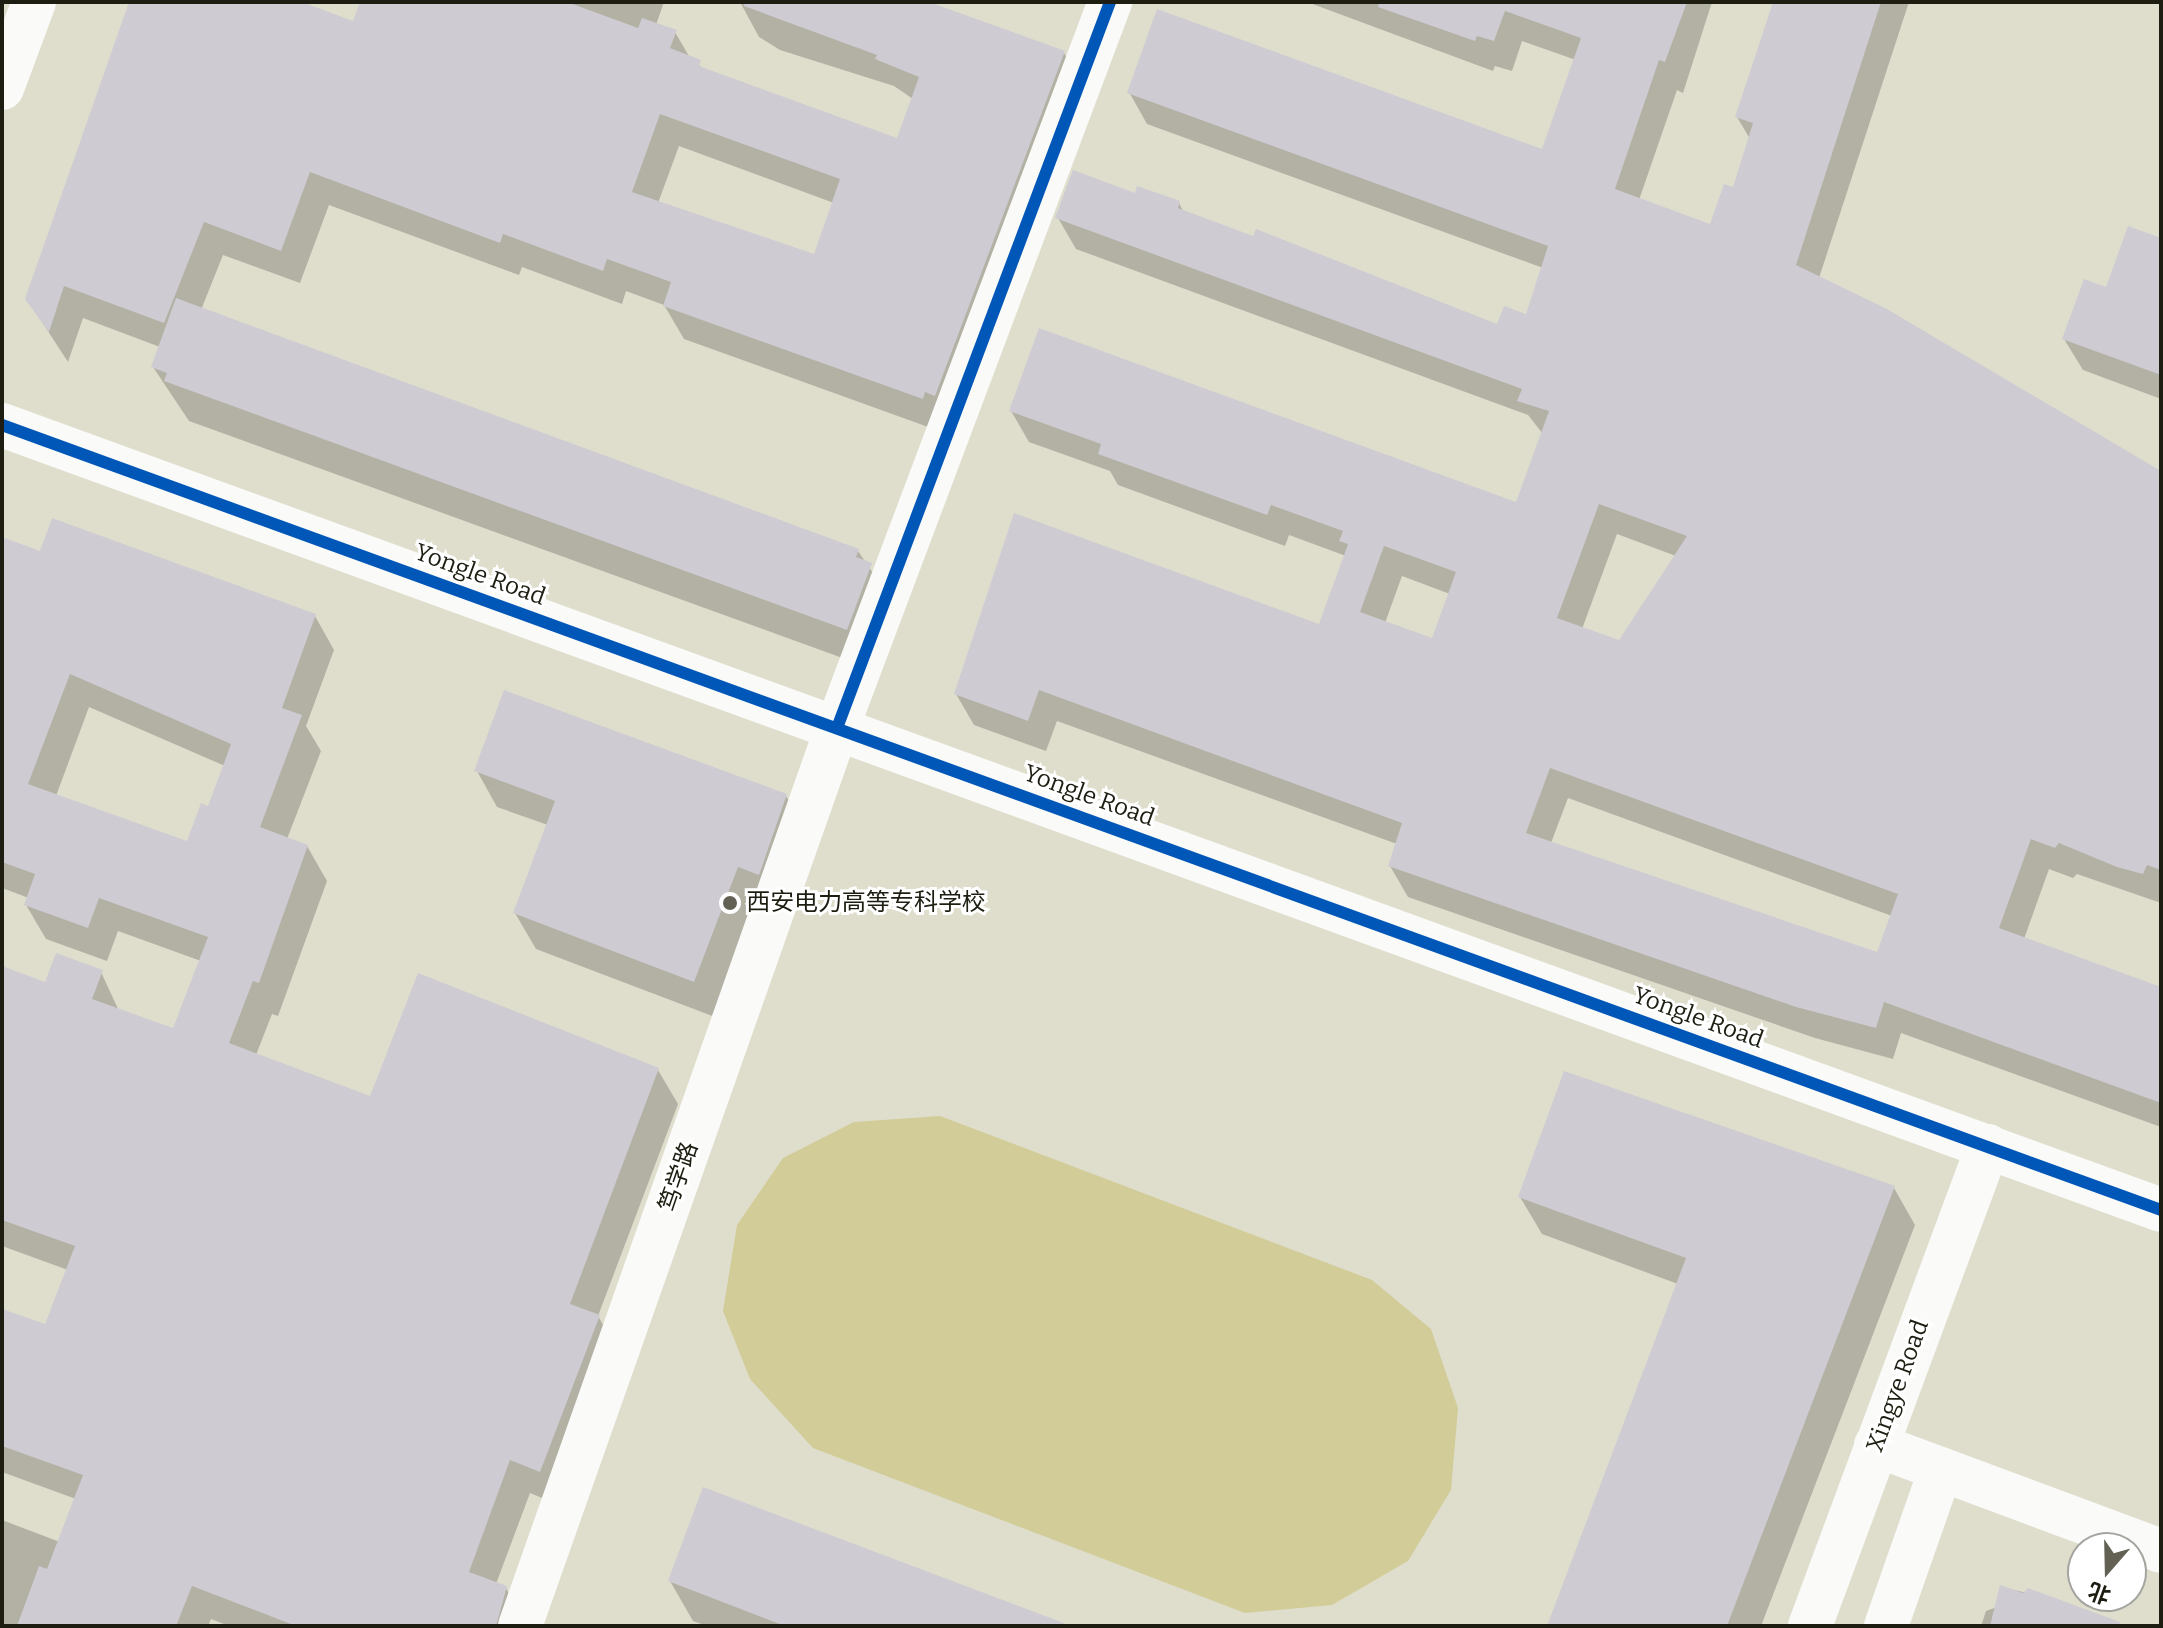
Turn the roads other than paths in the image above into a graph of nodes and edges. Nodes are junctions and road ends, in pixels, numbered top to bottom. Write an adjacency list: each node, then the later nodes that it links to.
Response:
1 (34, 2): 3 (street)
2 (1110, 2): 5 (street, 笃学路)
3 (2, 88)
4 (2, 425): 5 (street, Yongle Road)
5 (837, 728): 6 (street, Yongle Road); 11 (street, 笃学路)
6 (1988, 1146): 7 (street, Yongle Road); 8 (street, Xingye Road)
7 (2161, 1210)
8 (1876, 1445): 9 (street); 12 (street, Xingye Road)
9 (1941, 1469): 10 (street); 13 (street)
10 (2161, 1551)
11 (522, 1626)
12 (1810, 1626)
13 (1886, 1626)

